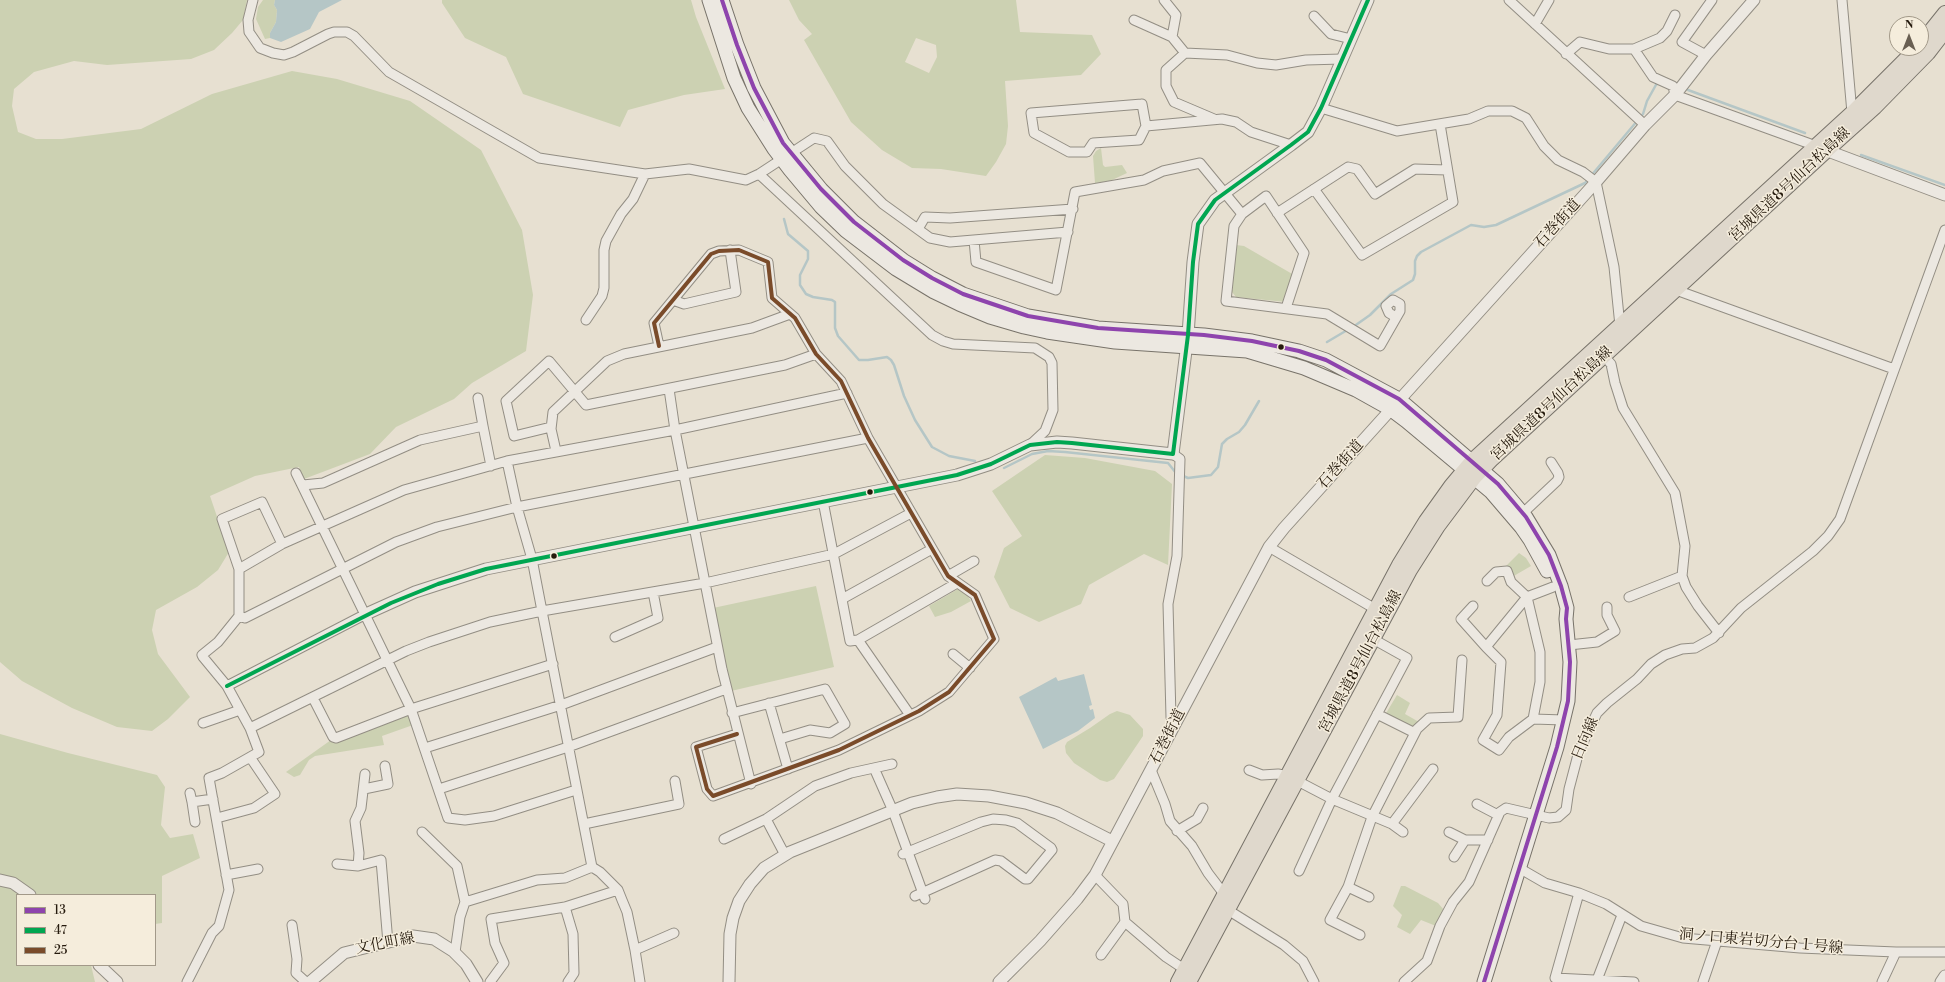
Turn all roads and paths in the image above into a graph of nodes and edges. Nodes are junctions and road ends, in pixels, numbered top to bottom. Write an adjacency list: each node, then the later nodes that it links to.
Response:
1 (253, 0): 37 (street)
2 (709, 0): 35 (main road)
3 (722, 0): 35 (main road)
4 (1164, 0): 18 (street)
5 (1368, 0): 19 (street)
6 (1509, 0): 15 (street)
7 (1550, 0): 15 (street)
8 (1712, 0): 23 (street)
9 (1754, 0): 23 (street, 石巻街道)
10 (1842, 0): 28 (street)
11 (1945, 13): 17 (main road)
12 (1675, 15): 20 (street)
13 (1314, 16): 19 (street)
14 (1134, 20): 18 (street)
15 (1535, 24): 22 (street)
16 (1945, 30): 34 (main road, 宮城県道8号仙台松島線)
17 (1929, 33)
18 (1172, 38): 21 (street)
19 (1350, 38): 25 (street)
20 (1634, 49): 22 (street); 26 (street)
21 (1185, 53): 25 (street); 29 (street)
22 (1566, 54): 31 (street)
23 (1706, 55): 26 (street, 石巻街道)
24 (1909, 56): 28 (main road, 宮城県道8号仙台松島線)
25 (1342, 60): 27 (street)
26 (1675, 95): 31 (street, 石巻街道); 34 (street)
27 (1321, 108): 30 (street); 33 (street)
28 (1852, 114): 34 (main road, 宮城県道8号仙台松島線)
29 (1214, 120): 32 (street); 33 (street)
30 (1440, 124): 36 (street); 39 (street)
31 (1644, 124): 39 (street, 石巻街道)
32 (1146, 126): 32 (street)
33 (1291, 146): 41 (street)
34 (1821, 148): 42 (street); 51 (main road, 宮城県道8号仙台松島線); 57 (main road, 宮城県道8号仙台松島線)
35 (786, 156): 38 (street); 46 (street); 58 (main road)
36 (1447, 170): 40 (street); 40 (street)
37 (645, 174): 38 (street); 56 (street)
38 (759, 174): 73 (street)
39 (1595, 181): 57 (street); 67 (street, 石巻街道)
40 (1314, 189): 44 (street)
41 (1224, 192): 43 (street); 45 (street); 58 (street)
42 (1945, 195)
43 (1073, 209): 46 (street); 48 (street)
44 (1277, 213): 45 (street); 53 (street)
45 (1242, 214): 53 (street)
46 (918, 229): 49 (street)
47 (1945, 230): 62 (street, 日向線)
48 (1068, 232): 49 (street); 49 (street)
49 (974, 240)
50 (730, 250): 52 (street); 52 (street); 54 (street)
51 (1676, 290): 61 (main road, 宮城県道8号仙台松島線); 62 (street)
52 (673, 300): 59 (street)
53 (1286, 308): 55 (street)
54 (790, 314): 59 (street); 60 (street)
55 (1396, 317)
56 (586, 320)
57 (1620, 326): 79 (main road, 宮城県道8号仙台松島線)
58 (1187, 341): 67 (main road); 68 (main road); 75 (street)
59 (659, 346): 64 (street)
60 (816, 354): 63 (street); 65 (street)
61 (1604, 356): 79 (main road, 宮城県道8号仙台松島線); 99 (street)
62 (1894, 369): 115 (street, 日向線)
63 (669, 389): 64 (street); 71 (street)
64 (574, 391): 70 (street); 70 (street)
65 (847, 393): 71 (street); 72 (street)
66 (478, 398): 69 (street)
67 (1399, 399): 68 (street, 石巻街道); 79 (main road)
68 (1390, 409): 79 (main road); 91 (street, 石巻街道)
69 (483, 426): 78 (street); 82 (street)
70 (552, 427): 74 (street)
71 (675, 430): 74 (street); 81 (street)
72 (868, 438): 81 (street); 83 (street)
73 (1030, 445): 75 (street); 83 (street)
74 (556, 452): 76 (street)
75 (1173, 454): 140 (street)
76 (507, 461): 78 (street); 85 (street)
77 (1551, 462): 87 (street)
78 (491, 466): 88 (street)
79 (1472, 470): 87 (main road); 103 (main road); 110 (main road, 宮城県道8号仙台松島線); 117 (main road, 宮城県道8号仙台松島線)
80 (296, 472): 82 (street)
81 (684, 475): 85 (street); 89 (street)
82 (303, 485): 88 (street)
83 (895, 487): 84 (street); 86 (street)
84 (823, 501): 89 (street); 93 (street)
85 (516, 507): 94 (street); 97 (street)
86 (911, 513): 92 (street); 93 (street)
87 (1523, 513): 114 (main road)
88 (322, 526): 90 (street); 97 (street)
89 (694, 527): 94 (street); 101 (street)
90 (282, 544): 96 (street); 96 (street)
91 (1269, 547): 110 (street); 140 (street, 石巻街道)
92 (932, 549): 98 (street); 107 (street)
93 (834, 554): 101 (street); 107 (street)
94 (532, 559): 111 (street); 112 (street)
95 (974, 561): 98 (street)
96 (239, 569): 113 (street)
97 (344, 569): 112 (street); 113 (street)
98 (948, 576): 102 (street)
99 (1682, 576): 106 (street); 115 (street)
100 (1487, 581): 105 (street)
101 (705, 583): 104 (street); 121 (street)
102 (957, 583): 118 (street); 126 (street)
103 (1554, 587): 105 (street); 114 (main road)
104 (653, 592): 111 (street); 116 (street)
105 (1527, 597): 120 (street); 137 (street)
106 (1629, 597)
107 (842, 599): 118 (street)
108 (1473, 606): 120 (street)
109 (1607, 607): 119 (street)
110 (1377, 610): 156 (main road, 宮城県道8号仙台松島線)
111 (542, 611): 123 (street); 125 (street)
112 (366, 614): 123 (street); 127 (street)
113 (239, 616): 127 (street)
114 (1566, 619): 119 (main road)
115 (1719, 633): 167 (street, 日向線)
116 (615, 637)
117 (1373, 639): 135 (street); 156 (main road, 宮城県道8号仙台松島線)
118 (858, 640): 136 (street)
119 (1569, 645): 138 (main road)
120 (1486, 646): 137 (street)
121 (717, 647): 128 (street); 131 (street)
122 (953, 654): 126 (street)
123 (388, 660): 129 (street); 132 (street)
124 (1462, 660): 142 (street)
125 (553, 664): 131 (street); 132 (street)
126 (970, 668): 136 (street)
127 (228, 686): 133 (street)
128 (726, 689): 134 (street); 145 (street)
129 (313, 698): 132 (street); 141 (street)
130 (769, 703): 134 (street); 144 (street); 144 (street)
131 (561, 705): 145 (street); 146 (street)
132 (411, 709): 146 (street)
133 (240, 710): 139 (street); 141 (street)
134 (732, 713): 143 (street)
135 (1377, 714): 142 (street); 163 (street)
136 (910, 715): 151 (street)
137 (1533, 719): 138 (street)
138 (1564, 720): 167 (main road)
139 (203, 723)
140 (1174, 723): 153 (street, 石巻街道)
141 (250, 728): 147 (street)
142 (1415, 733): 169 (street)
143 (737, 734): 158 (street); 158 (street)
144 (780, 739): 151 (street)
145 (568, 747): 160 (street); 161 (street)
146 (425, 748): 160 (street)
147 (250, 756): 162 (street); 170 (street)
148 (892, 764): 150 (street)
149 (385, 766): 159 (street)
150 (874, 768): 166 (street); 171 (street)
151 (788, 769): 158 (street)
152 (1433, 769): 174 (street)
153 (1151, 770): 175 (street); 182 (street, 石巻街道)
154 (1249, 770): 156 (street)
155 (365, 774): 159 (street)
156 (1292, 778): 163 (street); 199 (main road, 宮城県道8号仙台松島線); 203 (main road, 宮城県道8号仙台松島線)
157 (675, 781): 173 (street)
158 (751, 784)
159 (364, 789): 187 (street)
160 (439, 789): 161 (street)
161 (576, 790): 173 (street)
162 (213, 799): 170 (street); 172 (street)
163 (1332, 800): 169 (street); 191 (street)
164 (1477, 804): 168 (street)
165 (1203, 808): 175 (street)
166 (893, 810): 182 (street); 183 (street); 184 (street)
167 (1535, 814): 168 (street, 日向線); 189 (main road)
168 (1498, 815): 181 (street)
169 (1372, 817): 174 (street); 195 (street)
170 (217, 818): 193 (street)
171 (766, 819): 179 (street); 184 (street)
172 (195, 822)
173 (584, 824): 188 (street)
174 (1392, 824): 177 (street)
175 (1177, 831): 199 (street)
176 (422, 832): 201 (street)
177 (1403, 832)
178 (1449, 832): 180 (street)
179 (724, 839)
180 (1465, 840): 181 (street); 185 (street)
181 (1488, 840): 232 (street)
182 (1112, 841): 192 (street, 石巻街道)
183 (905, 853): 183 (street)
184 (785, 855): 229 (street)
185 (1454, 857)
186 (337, 864): 187 (street)
187 (358, 866): 210 (street)
188 (592, 867): 196 (street); 201 (street)
189 (1520, 868): 197 (street, 洞ノ口東岩切分台１号線); 233 (main road)
190 (258, 869): 193 (street)
191 (1299, 871)
192 (1095, 874): 205 (street); 220 (street, 石巻街道)
193 (226, 875): 222 (street)
194 (0, 880): 198 (street)
195 (1348, 887): 200 (street); 208 (street)
196 (618, 890): 202 (street); 211 (street)
197 (1579, 893): 204 (street, 洞ノ口東岩切分台１号線); 219 (street)
198 (29, 894)
199 (1224, 894): 217 (main road, 宮城県道8号仙台松島線)
200 (1369, 896)
201 (465, 902): 212 (street)
202 (565, 907): 226 (street); 227 (street)
203 (1228, 910): 217 (main road, 宮城県道8号仙台松島線); 231 (street)
204 (1622, 915): 209 (street, 洞ノ口東岩切分台１号線); 219 (street)
205 (1125, 922): 215 (street); 217 (street)
206 (292, 925): 223 (street)
207 (674, 933): 211 (street)
208 (1360, 935)
209 (1717, 941): 213 (street, 洞ノ口東岩切分台１号線); 235 (street)
210 (388, 943): 212 (street, 文化町線); 224 (street, 文化町線)
211 (635, 950): 228 (street)
212 (455, 952): 225 (street, 文化町線)
213 (1896, 952): 214 (street, 洞ノ口東岩切分台１号線); 236 (street)
214 (1945, 952)
215 (1101, 955)
216 (100, 966): 221 (street)
217 (1187, 976): 230 (main road, 宮城県道8号仙台松島線)
218 (1945, 976): 237 (street)
219 (1597, 980): 234 (street)
220 (1000, 981)
221 (117, 982)
222 (187, 982)
223 (306, 982)
224 (310, 982)
225 (477, 982)
226 (490, 982)
227 (568, 982)
228 (640, 982)
229 (729, 982)
230 (1178, 982)
231 (1314, 982)
232 (1404, 982)
233 (1484, 982)
234 (1634, 982)
235 (1703, 982)
236 (1882, 982)
237 (1941, 982)

